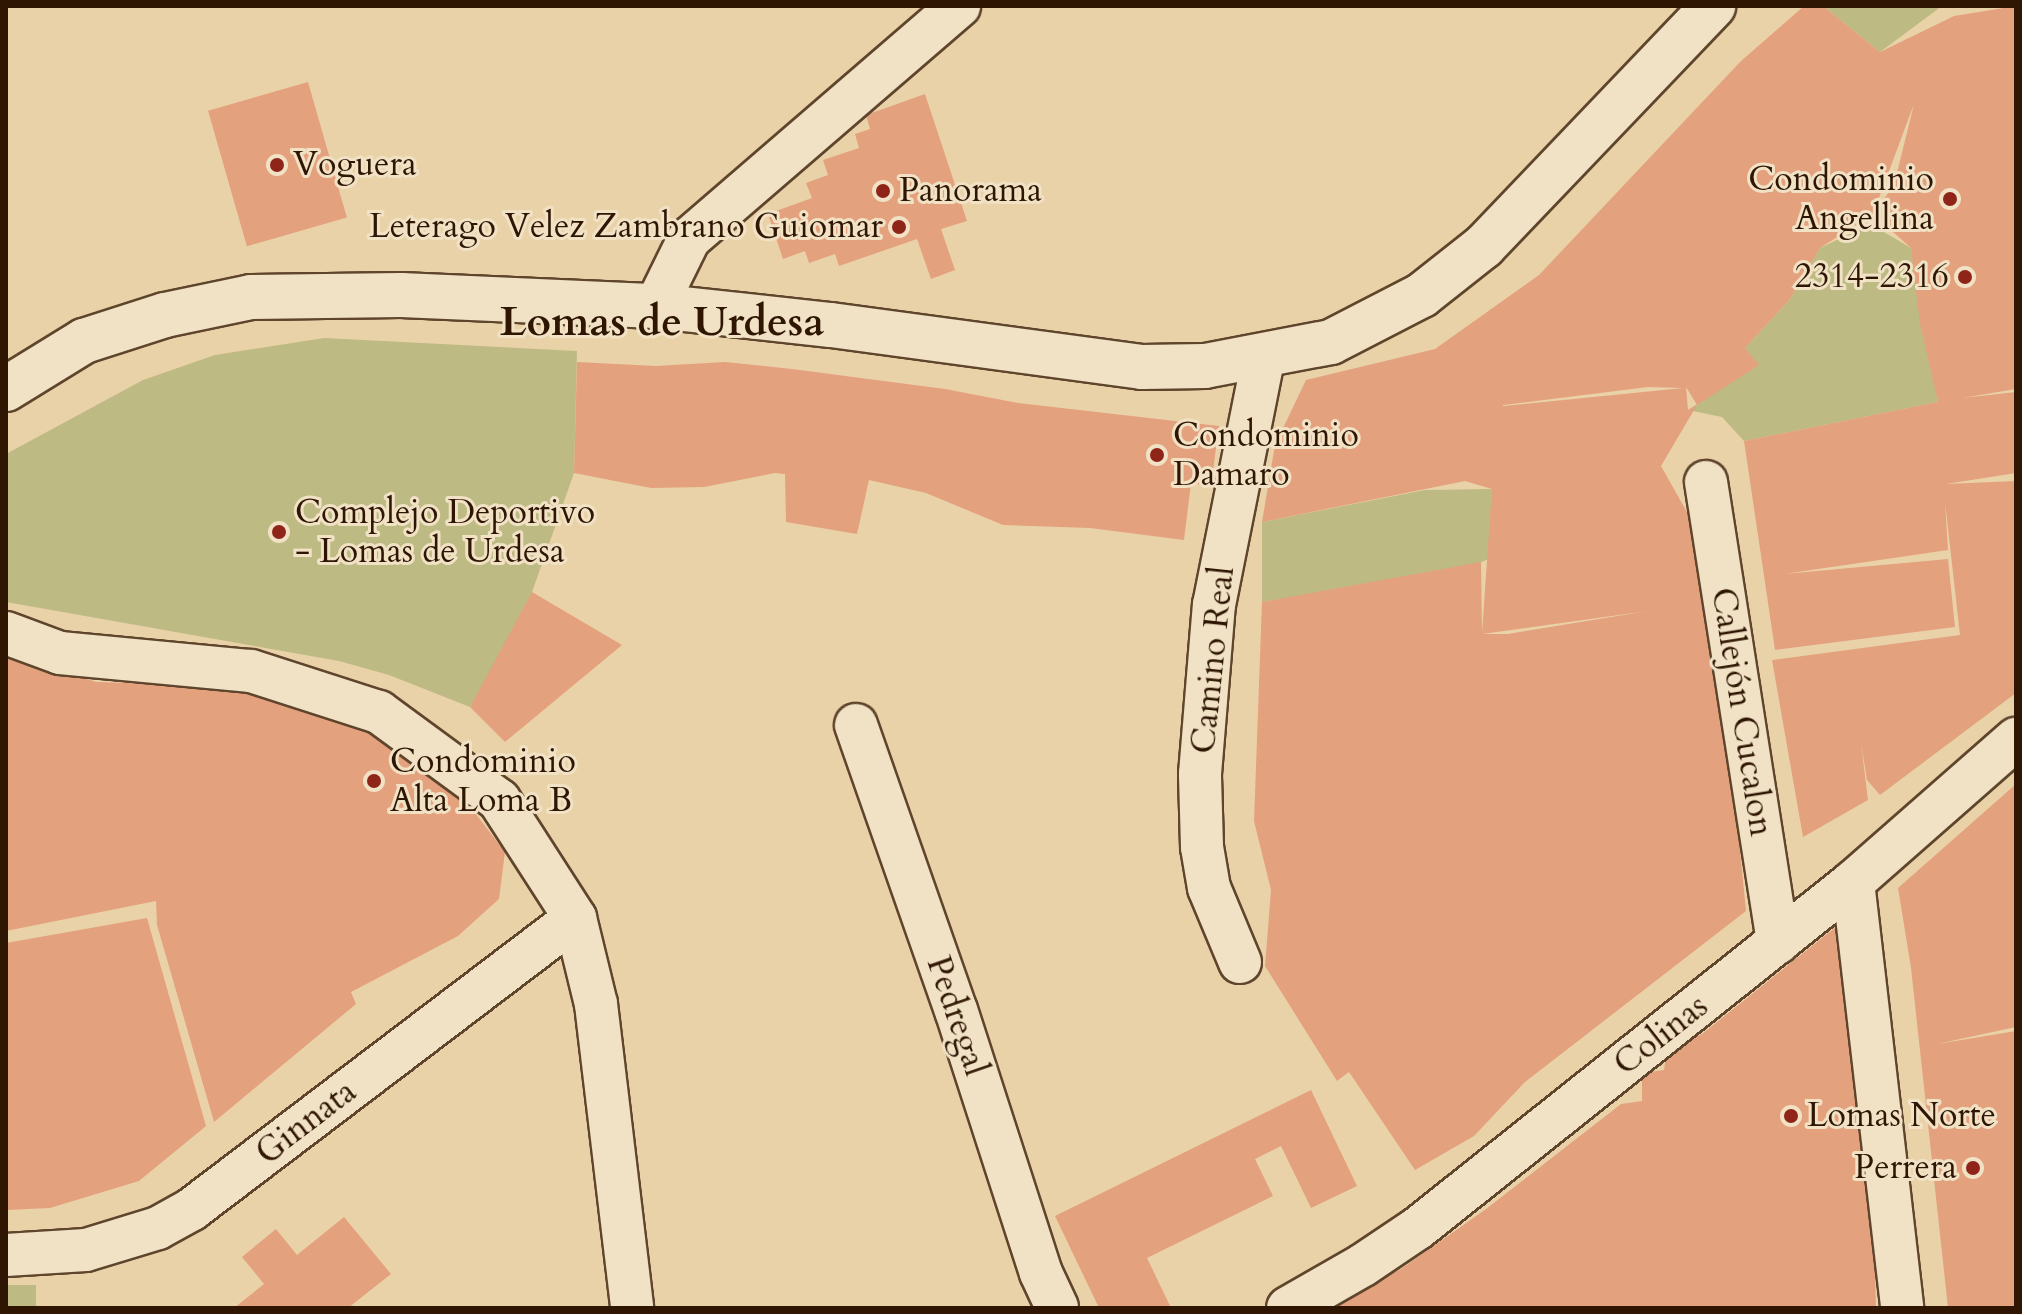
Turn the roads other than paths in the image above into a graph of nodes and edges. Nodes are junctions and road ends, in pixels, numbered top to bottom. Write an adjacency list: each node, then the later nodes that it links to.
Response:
1 (959, 6): 3 (street)
2 (1713, 6): 4 (street)
3 (656, 306): 4 (street); 5 (street)
4 (1264, 355): 13 (street, Camino Real)
5 (6, 389)
6 (1706, 482): 12 (street, Callejón Cucalon)
7 (6, 633): 11 (street)
8 (856, 725): 16 (street, Pedregal)
9 (2016, 739): 10 (street, Colinas)
10 (1853, 882): 12 (street, Colinas); 18 (street)
11 (575, 918): 14 (street, Ginnata); 15 (street)
12 (1778, 942): 17 (street, Colinas)
13 (1240, 962)
14 (6, 1255)
15 (632, 1308)
16 (1057, 1308)
17 (1288, 1308)
18 (1902, 1308)

